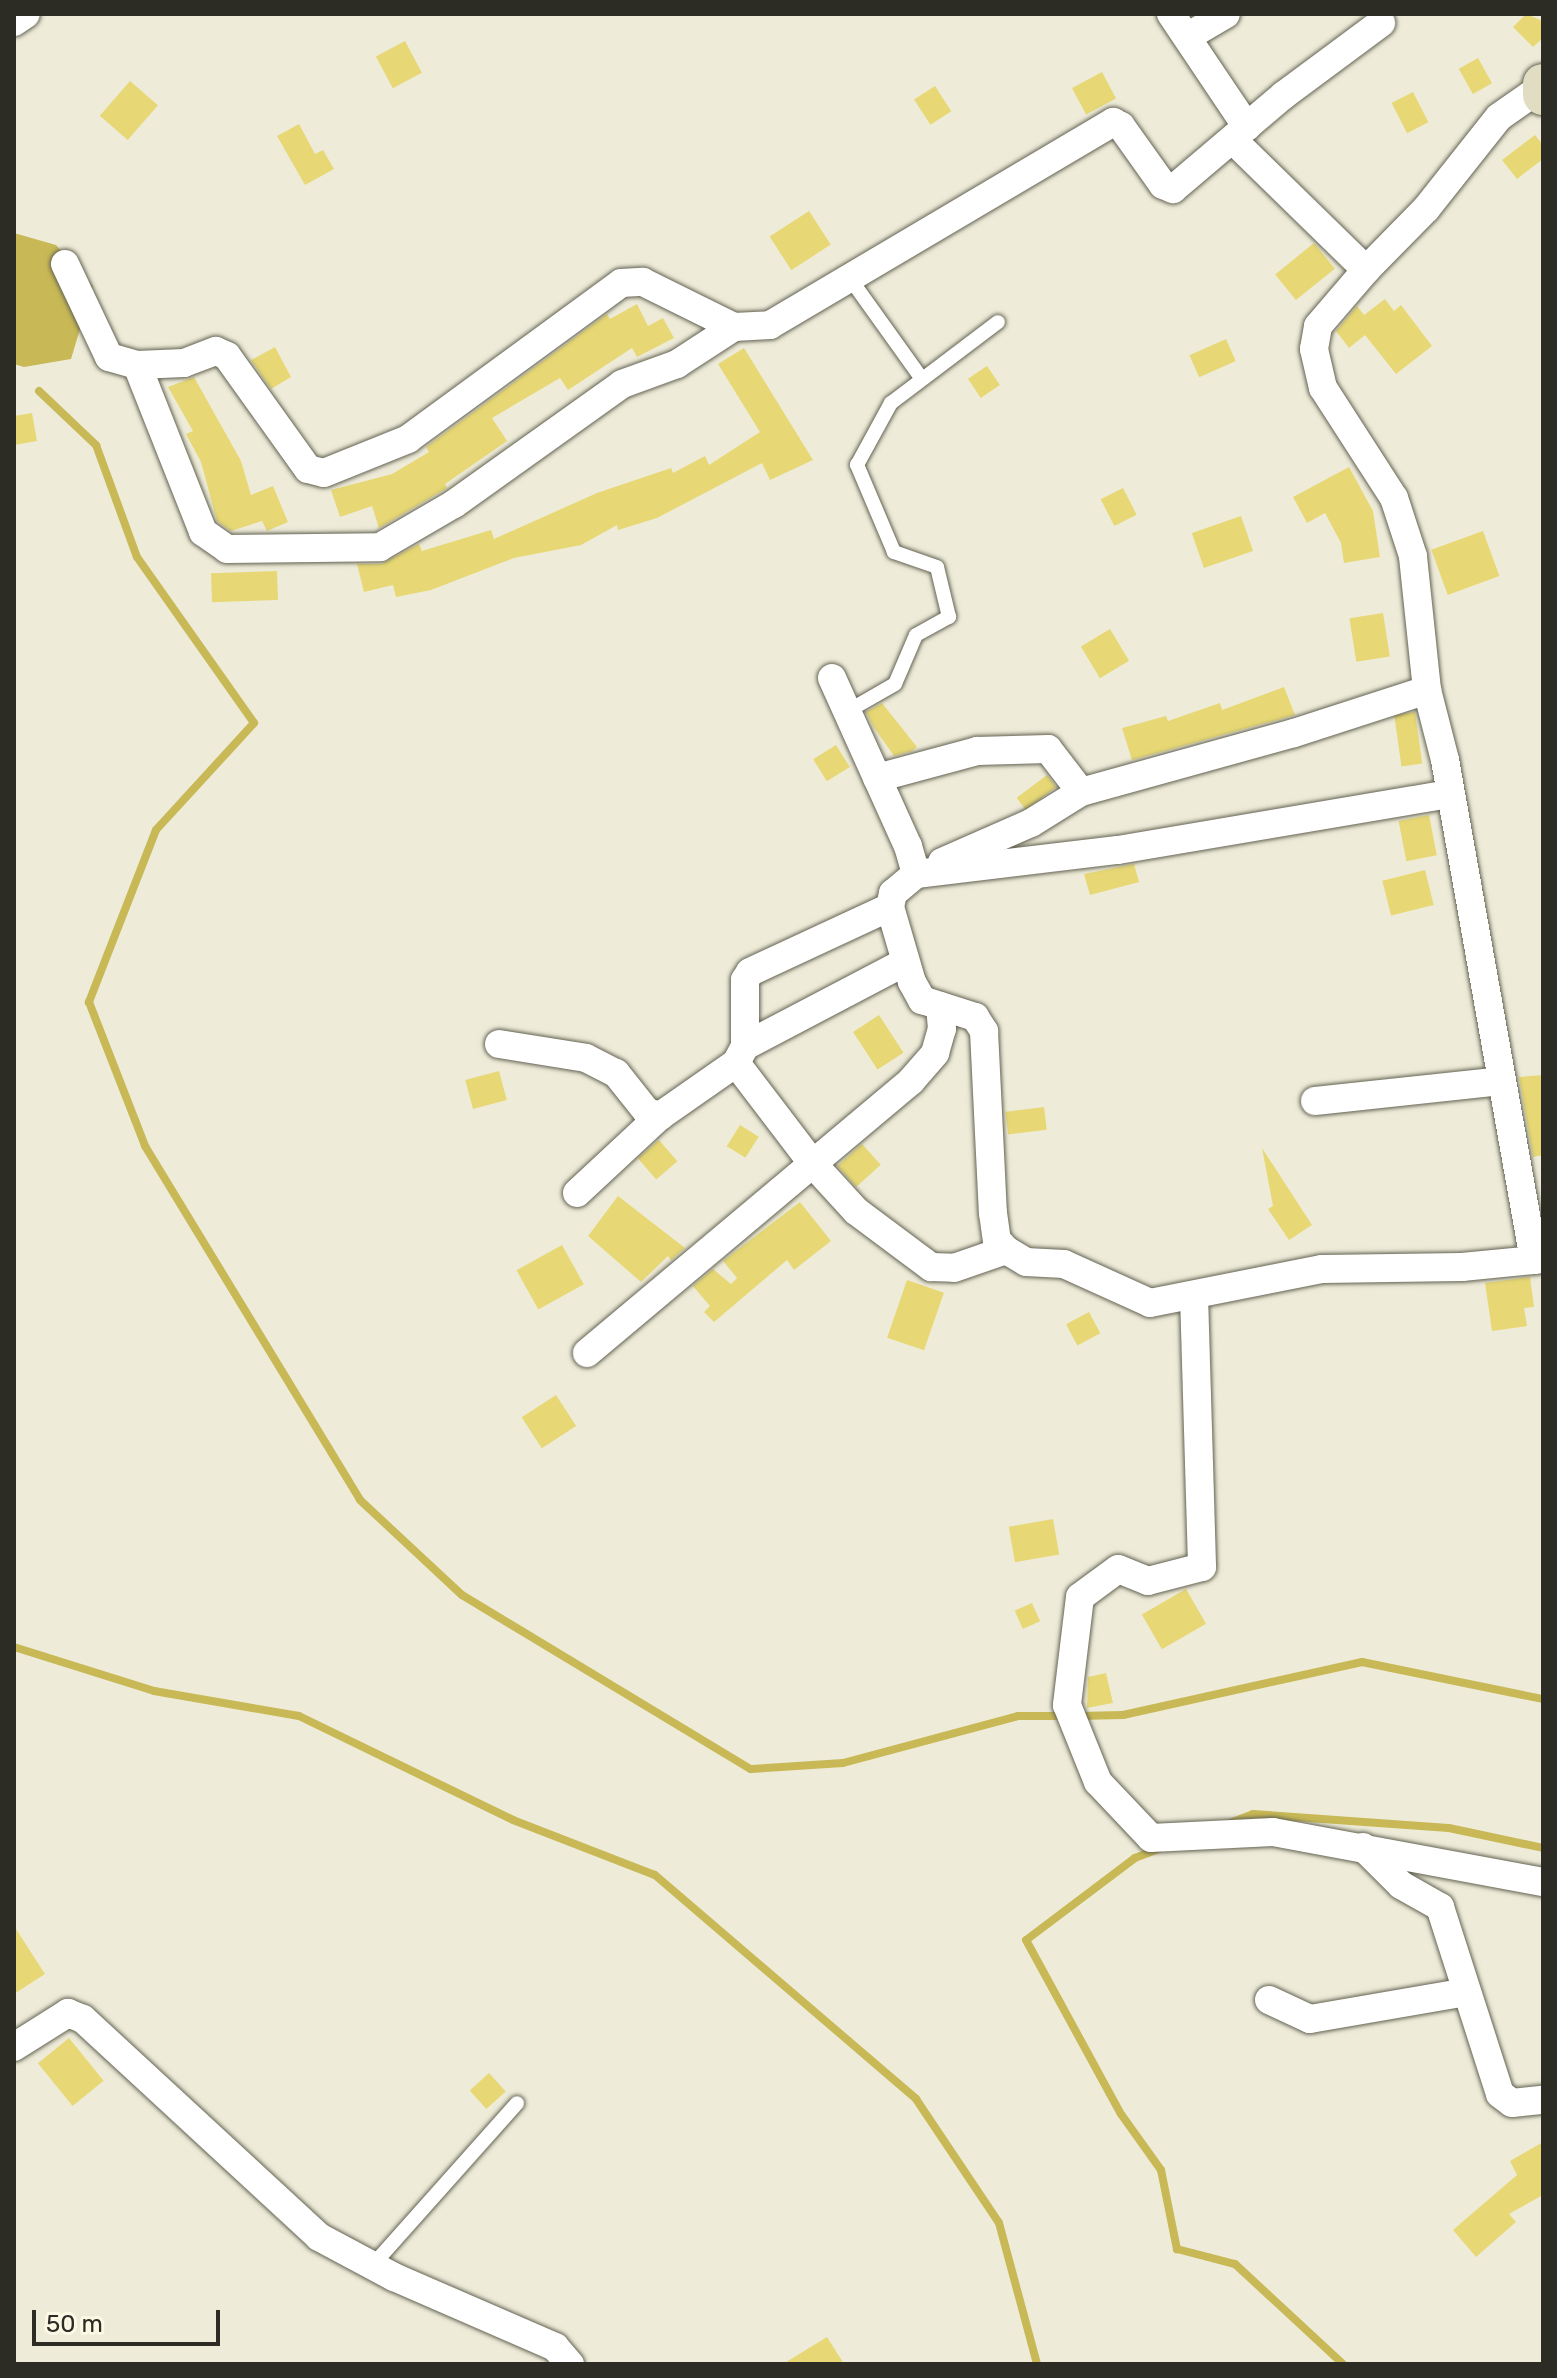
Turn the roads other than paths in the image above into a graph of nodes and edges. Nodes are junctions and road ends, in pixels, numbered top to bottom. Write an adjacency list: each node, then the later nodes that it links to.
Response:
1 (26, 14): 3 (street)
2 (1226, 14): 5 (street)
3 (14, 22)
4 (1381, 23): 7 (street)
5 (1179, 26): 7 (street)
6 (1542, 89): 9 (street)
7 (1240, 134): 9 (street); 10 (street)
8 (65, 264): 13 (street)
9 (1366, 270): 16 (street)
10 (849, 277): 12 (street); 14 (lane)
11 (998, 322): 14 (lane)
12 (734, 327): 13 (street); 13 (street)
13 (137, 365)
14 (922, 379): 17 (lane)
15 (832, 678): 17 (street)
16 (1427, 690): 19 (street); 20 (street)
17 (848, 711): 18 (street)
18 (877, 778): 19 (street); 21 (street)
19 (1081, 792): 21 (street)
20 (1448, 794): 21 (street); 27 (street)
21 (916, 874): 22 (street)
22 (890, 907): 23 (street); 26 (street)
23 (905, 962): 24 (street); 26 (street)
24 (940, 1006): 30 (street); 32 (street)
25 (499, 1044): 29 (street)
26 (741, 1054): 29 (street); 30 (street)
27 (1501, 1081): 28 (street); 33 (street)
28 (1315, 1101)
29 (660, 1116): 31 (street)
30 (813, 1164): 32 (street); 35 (street)
31 (577, 1193)
32 (1006, 1250): 34 (street)
33 (1538, 1260): 34 (street)
34 (1194, 1295): 36 (street)
35 (587, 1353)
36 (1363, 1847): 37 (street); 38 (street)
37 (1543, 1882)
38 (1467, 1992): 39 (street); 41 (street)
39 (1269, 2000)
40 (14, 2047): 43 (street)
41 (1543, 2100)
42 (517, 2103): 43 (lane)
43 (372, 2266): 44 (street)
44 (570, 2364)

